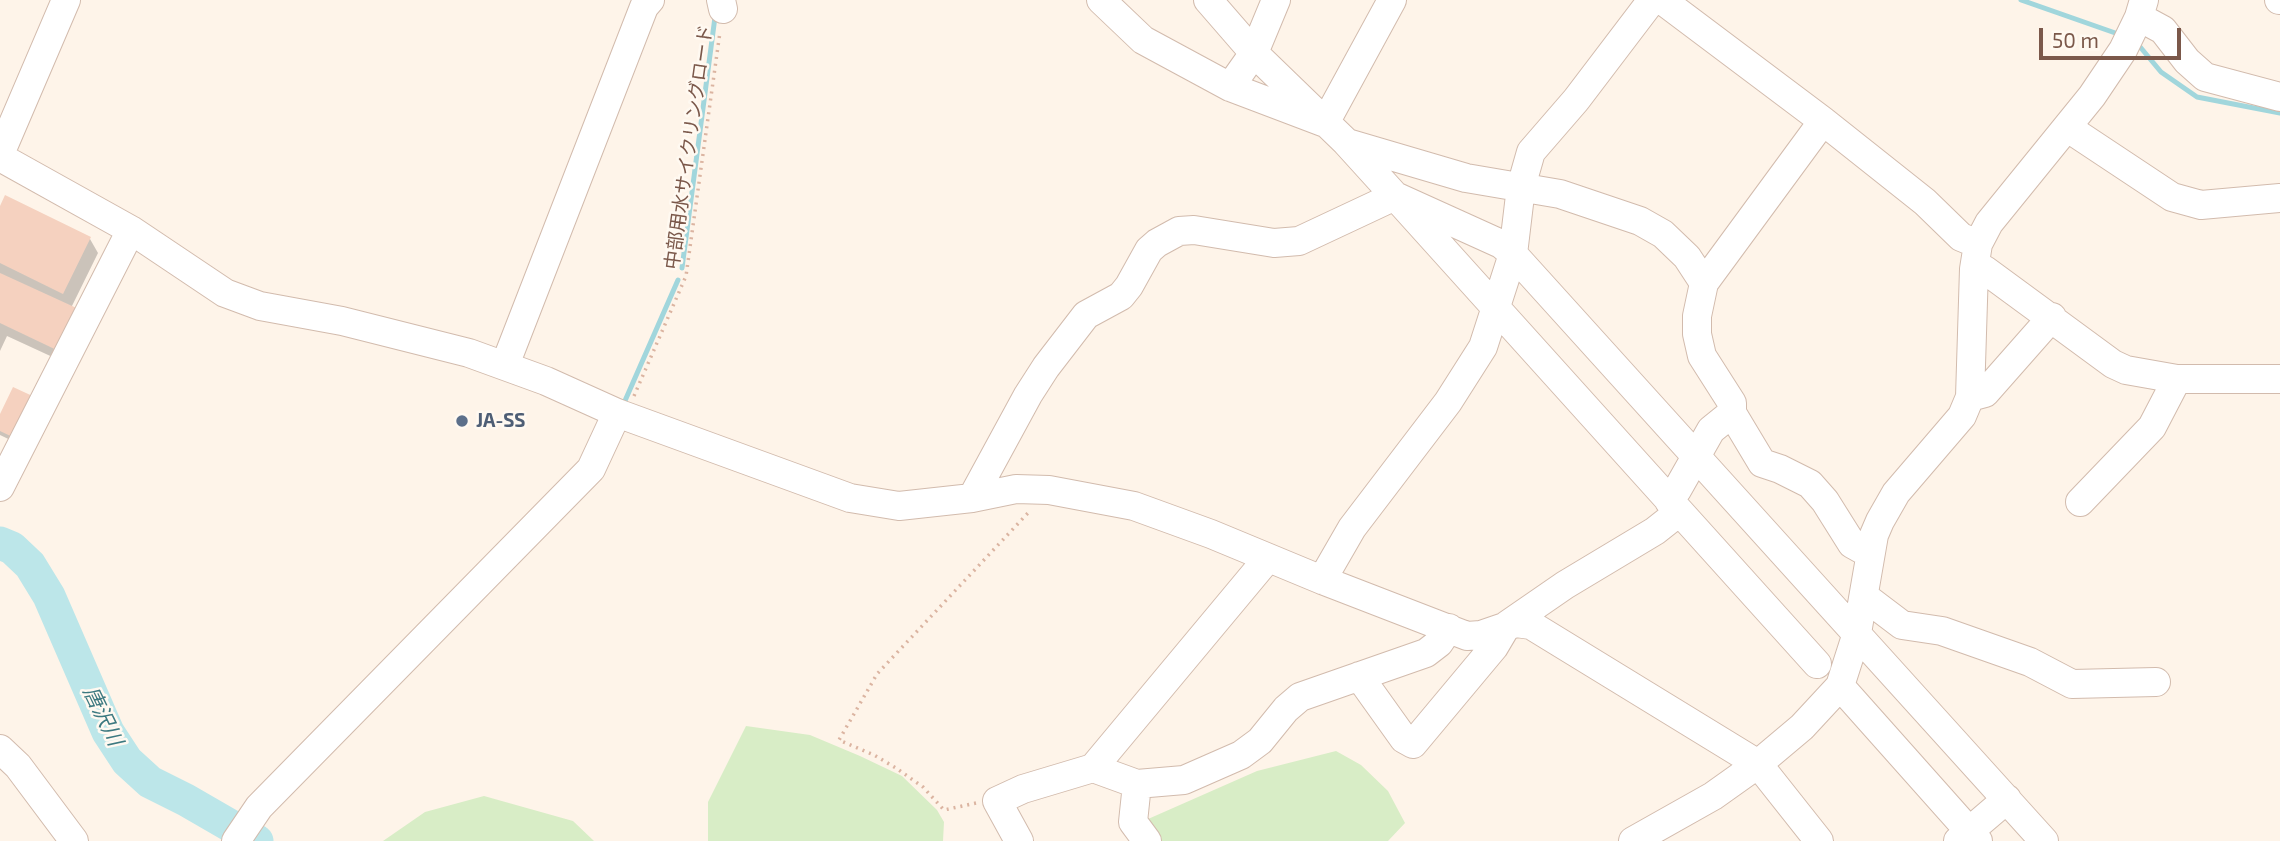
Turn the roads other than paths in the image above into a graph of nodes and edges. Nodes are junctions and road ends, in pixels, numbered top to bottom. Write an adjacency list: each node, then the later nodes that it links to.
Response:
1 (66, 0): 17 (street)
2 (1101, 0): 11 (street)
3 (1208, 0): 10 (street)
4 (1276, 0): 10 (street)
5 (1392, 0): 14 (street)
6 (1652, 0): 18 (street)
7 (1662, 0): 13 (street)
8 (642, 2): 27 (street)
9 (2141, 9): 12 (street); 15 (street)
10 (1254, 53): 11 (street); 14 (street)
11 (1230, 87): 14 (street)
12 (2280, 97)
13 (1824, 121): 23 (street); 24 (street)
14 (1325, 122): 16 (street)
15 (2068, 128): 20 (street); 23 (street)
16 (1346, 142): 18 (street); 19 (street)
17 (0, 156): 21 (street)
18 (1521, 187): 22 (street); 24 (street)
19 (1395, 196): 22 (street); 25 (street); 35 (street)
20 (2280, 198)
21 (131, 230): 27 (street); 34 (street)
22 (1513, 254): 25 (street); 33 (street)
23 (1976, 257): 26 (street); 30 (street)
24 (1704, 283): 32 (street)
25 (1495, 307): 37 (street); 40 (street)
26 (2052, 317): 28 (street); 30 (street)
27 (505, 365): 31 (street)
28 (2177, 379): 29 (street); 36 (street)
29 (2280, 379)
30 (1970, 397): 38 (street)
31 (623, 408): 35 (street); 54 (street)
32 (1732, 414): 33 (street); 38 (street)
33 (1695, 457): 37 (street); 44 (street)
34 (0, 487)
35 (972, 498): 39 (street)
36 (2080, 502)
37 (1674, 506): 42 (street); 45 (street)
38 (1870, 554): 41 (street)
39 (1268, 558): 40 (street); 51 (street)
40 (1322, 580): 43 (street)
41 (1865, 597): 44 (street); 47 (street)
42 (1507, 625): 43 (street); 46 (street); 50 (street)
43 (1449, 628): 46 (street)
44 (1857, 633): 48 (street); 53 (street)
45 (1817, 664)
46 (1359, 676): 52 (street)
47 (2157, 682)
48 (1840, 686): 50 (street); 55 (street)
49 (0, 749): 56 (street)
50 (1758, 764): 59 (street); 60 (street)
51 (1093, 768): 52 (street); 57 (street)
52 (1137, 784): 58 (street)
53 (2007, 799): 55 (street); 61 (street)
54 (243, 831)
55 (1969, 838)
56 (74, 841)
57 (1019, 841)
58 (1147, 841)
59 (1633, 841)
60 (1819, 841)
61 (2044, 841)

